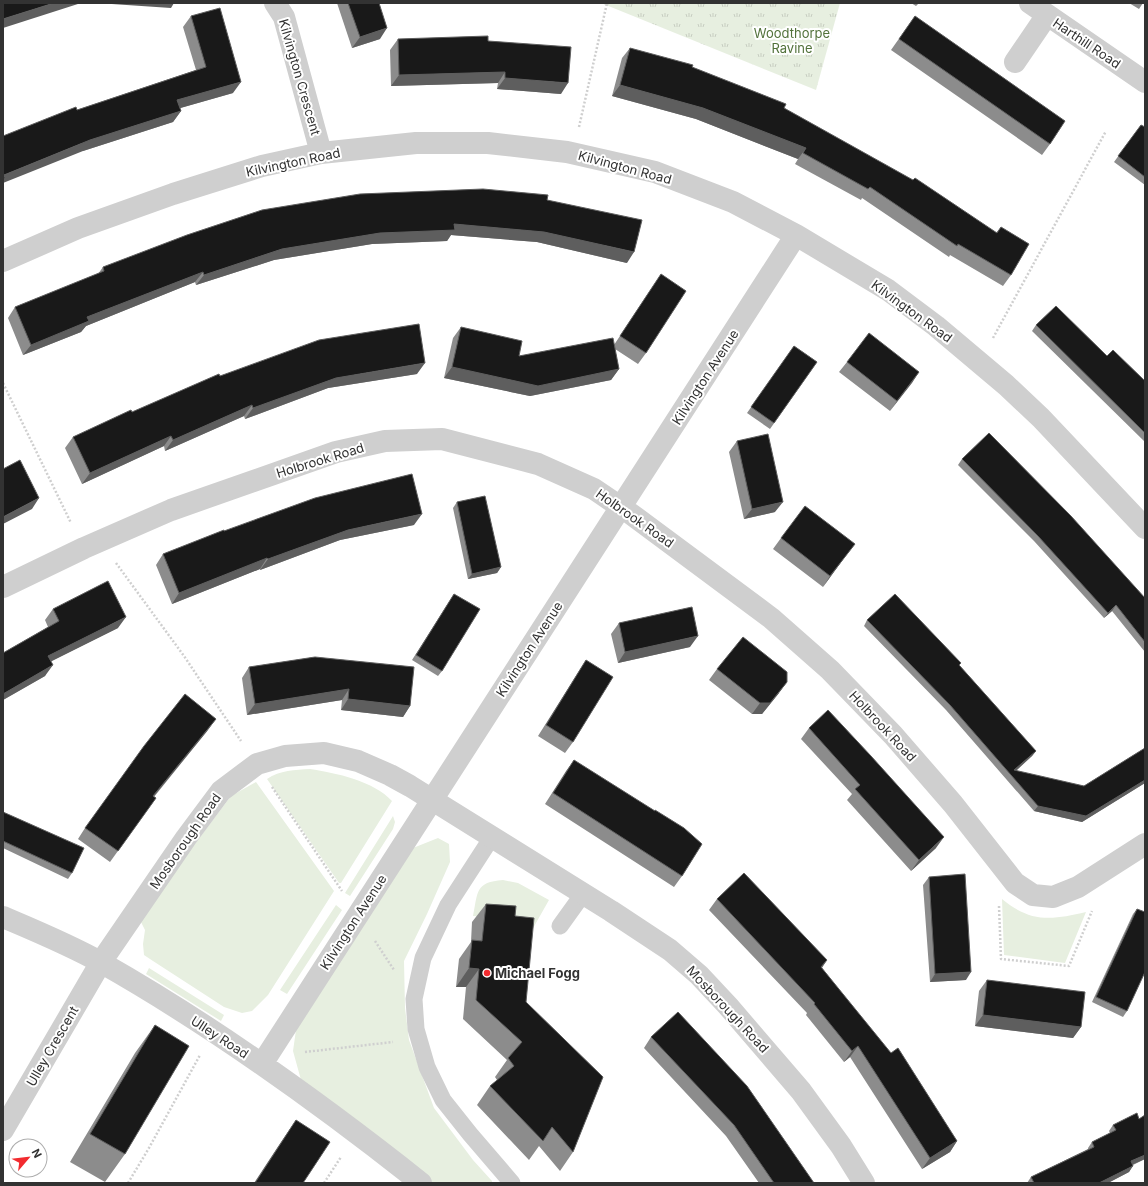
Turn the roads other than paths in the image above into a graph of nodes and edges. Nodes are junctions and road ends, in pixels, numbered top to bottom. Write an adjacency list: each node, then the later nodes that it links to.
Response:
1 (275, 3): 5 (street, Kilvington Crescent)
2 (1038, 9): 3 (street); 4 (street, Harthill Road)
3 (1015, 62)
4 (1145, 82)
5 (321, 154): 6 (street, Kilvington Road); 7 (street, Kilvington Road)
6 (796, 235): 8 (street, Kilvington Avenue); 9 (street, Kilvington Road)
7 (3, 261)
8 (620, 506): 10 (street, Holbrook Road); 11 (street, Kilvington Avenue); 13 (street, Holbrook Road)
9 (1145, 528)
10 (3, 587)
11 (432, 799): 12 (street, Mosborough Road); 17 (street, Mosborough Road); 18 (street, Kilvington Avenue)
12 (492, 837): 14 (street, Mosborough Road); 21 (lane)
13 (1145, 844)
14 (583, 894): 16 (lane); 22 (street, Mosborough Road)
15 (3, 917): 17 (street, Ulley Road)
16 (560, 926)
17 (101, 962): 18 (street, Ulley Road); 19 (street, Ulley Crescent)
18 (262, 1064): 20 (street, Ulley Road)
19 (3, 1130)
20 (422, 1183)
21 (512, 1183)
22 (864, 1183)

